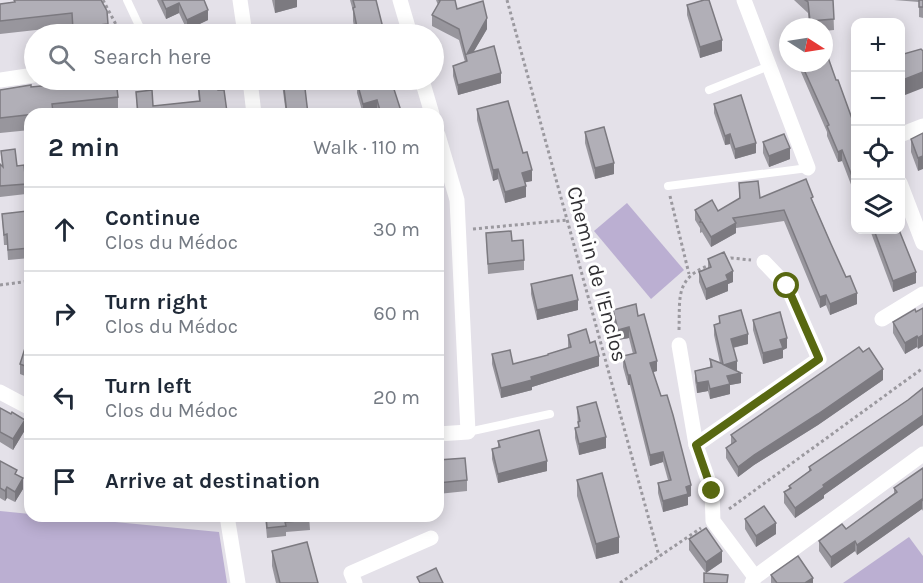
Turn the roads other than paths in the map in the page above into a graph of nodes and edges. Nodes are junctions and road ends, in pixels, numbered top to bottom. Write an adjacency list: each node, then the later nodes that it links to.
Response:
1 (127, 0): 5 (lane)
2 (240, 0): 6 (street)
3 (400, 0): 7 (street)
4 (744, 0): 8 (street)
5 (138, 24)
6 (244, 24)
7 (407, 24)
8 (769, 66): 13 (lane); 19 (street)
9 (24, 76): 10 (street)
10 (0, 80)
11 (251, 90): 14 (street)
12 (425, 90): 15 (street)
13 (710, 90)
14 (253, 108)
15 (430, 108)
16 (923, 126): 17 (street)
17 (905, 133)
18 (444, 156): 30 (street)
19 (808, 168): 20 (lane)
20 (668, 186)
21 (905, 196): 22 (street)
22 (923, 243)
23 (764, 262): 32 (street)
24 (923, 294): 25 (street)
25 (882, 319)
26 (679, 345): 32 (street)
27 (0, 392): 28 (street)
28 (24, 405)
29 (550, 414): 30 (lane)
30 (468, 432): 31 (street)
31 (444, 434)
32 (696, 445): 36 (street)
33 (923, 454): 36 (street)
34 (228, 522): 37 (street)
35 (431, 538): 38 (street)
36 (753, 580)
37 (238, 583)
38 (355, 583)

